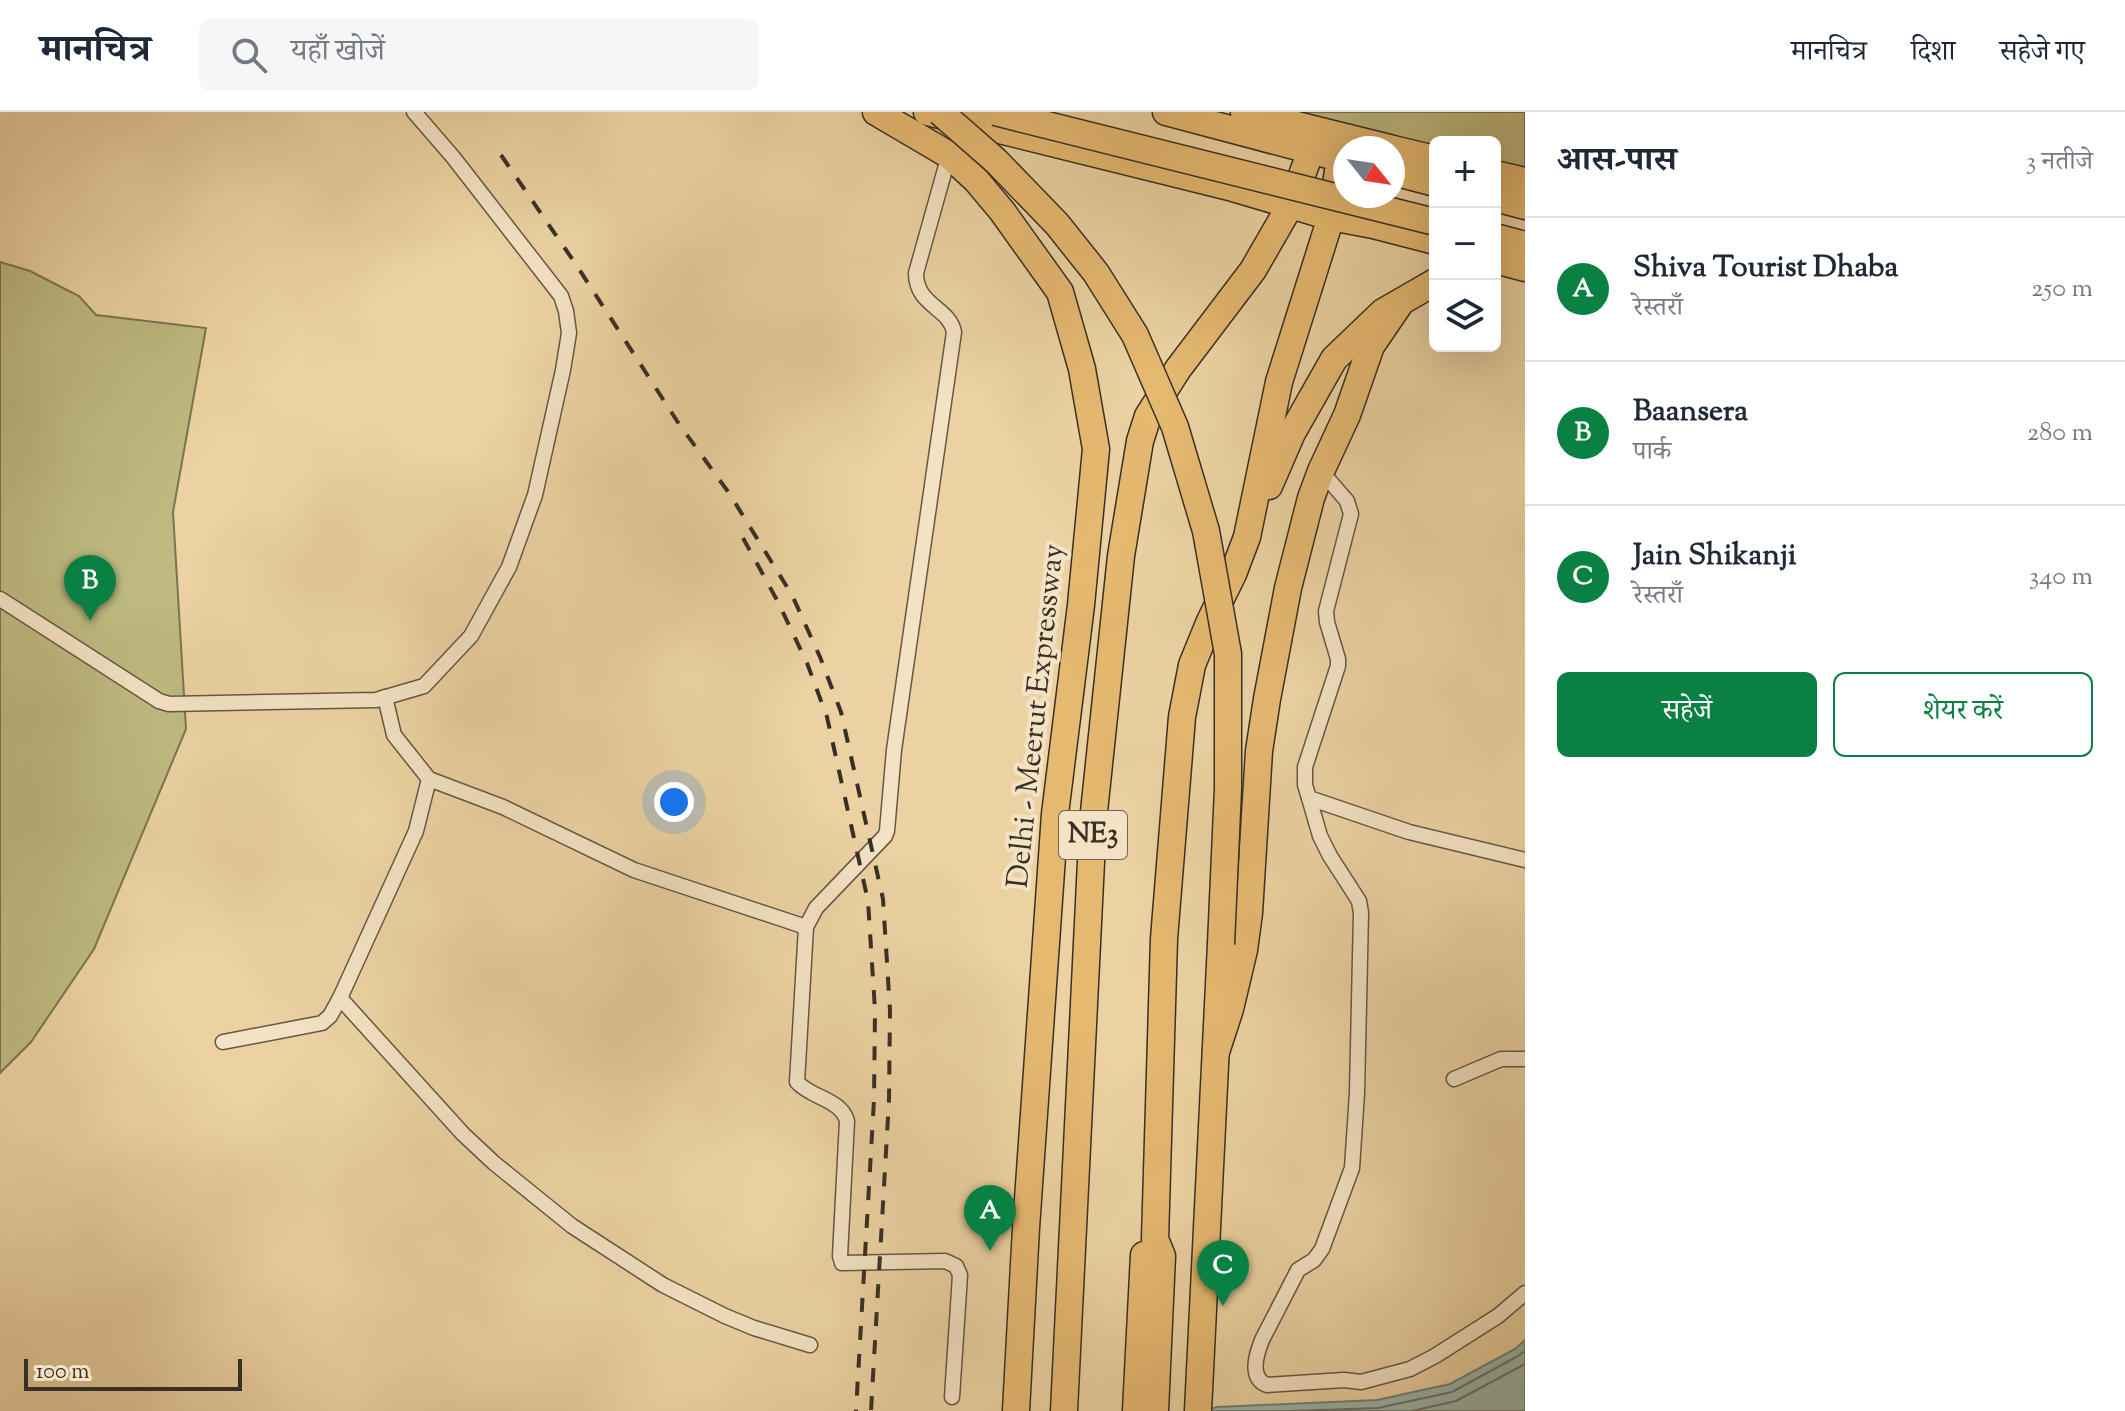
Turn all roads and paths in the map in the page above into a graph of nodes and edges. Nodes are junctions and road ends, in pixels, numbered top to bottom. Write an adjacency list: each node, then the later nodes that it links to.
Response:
1 (414, 112): 35 (street)
2 (876, 112): 11 (highway, Delhi - Meerut Expressway)
3 (927, 112): 19 (highway)
4 (940, 112): 42 (highway, bridge)
5 (995, 112): 23 (highway, bridge)
6 (1166, 112): 9 (highway)
7 (1244, 112): 8 (highway)
8 (1343, 136)
9 (1311, 151): 12 (highway); 19 (highway)
10 (1405, 151): 13 (highway)
11 (949, 155): 39 (street); 49 (highway, Delhi - Meerut Expressway)
12 (1333, 157)
13 (1429, 157)
14 (1405, 175): 16 (highway)
15 (1501, 175): 17 (highway)
16 (1429, 181)
17 (1525, 181)
18 (1501, 200): 21 (highway)
19 (1291, 204): 22 (highway); 50 (highway, NE3)
20 (1333, 206): 22 (highway)
21 (1525, 206)
22 (1331, 217): 24 (highway); 33 (highway, NE3)
23 (1429, 220)
24 (1429, 239)
25 (1501, 239): 26 (highway)
26 (1525, 245)
27 (1501, 262): 29 (highway)
28 (1501, 269): 29 (highway)
29 (1525, 270)
30 (1429, 286): 31 (highway)
31 (1401, 302): 32 (highway); 33 (highway)
32 (1321, 471): 37 (street); 42 (highway)
33 (1247, 537): 45 (highway, NE3)
34 (1, 603): 35 (street)
35 (385, 697): 36 (street)
36 (429, 779): 39 (street); 40 (street)
37 (1309, 798): 38 (street); 46 (street)
38 (1525, 860)
39 (806, 927): 48 (street)
40 (340, 998): 41 (street); 47 (street)
41 (223, 1042)
42 (1216, 1052): 53 (highway)
43 (1525, 1059): 44 (street)
44 (1454, 1079)
45 (1153, 1250): 51 (highway, NE3); 52 (highway, NE3)
46 (1525, 1293)
47 (810, 1345)
48 (952, 1397)
49 (1016, 1411)
50 (1064, 1411)
51 (1136, 1411)
52 (1155, 1411)
53 (1198, 1411)

